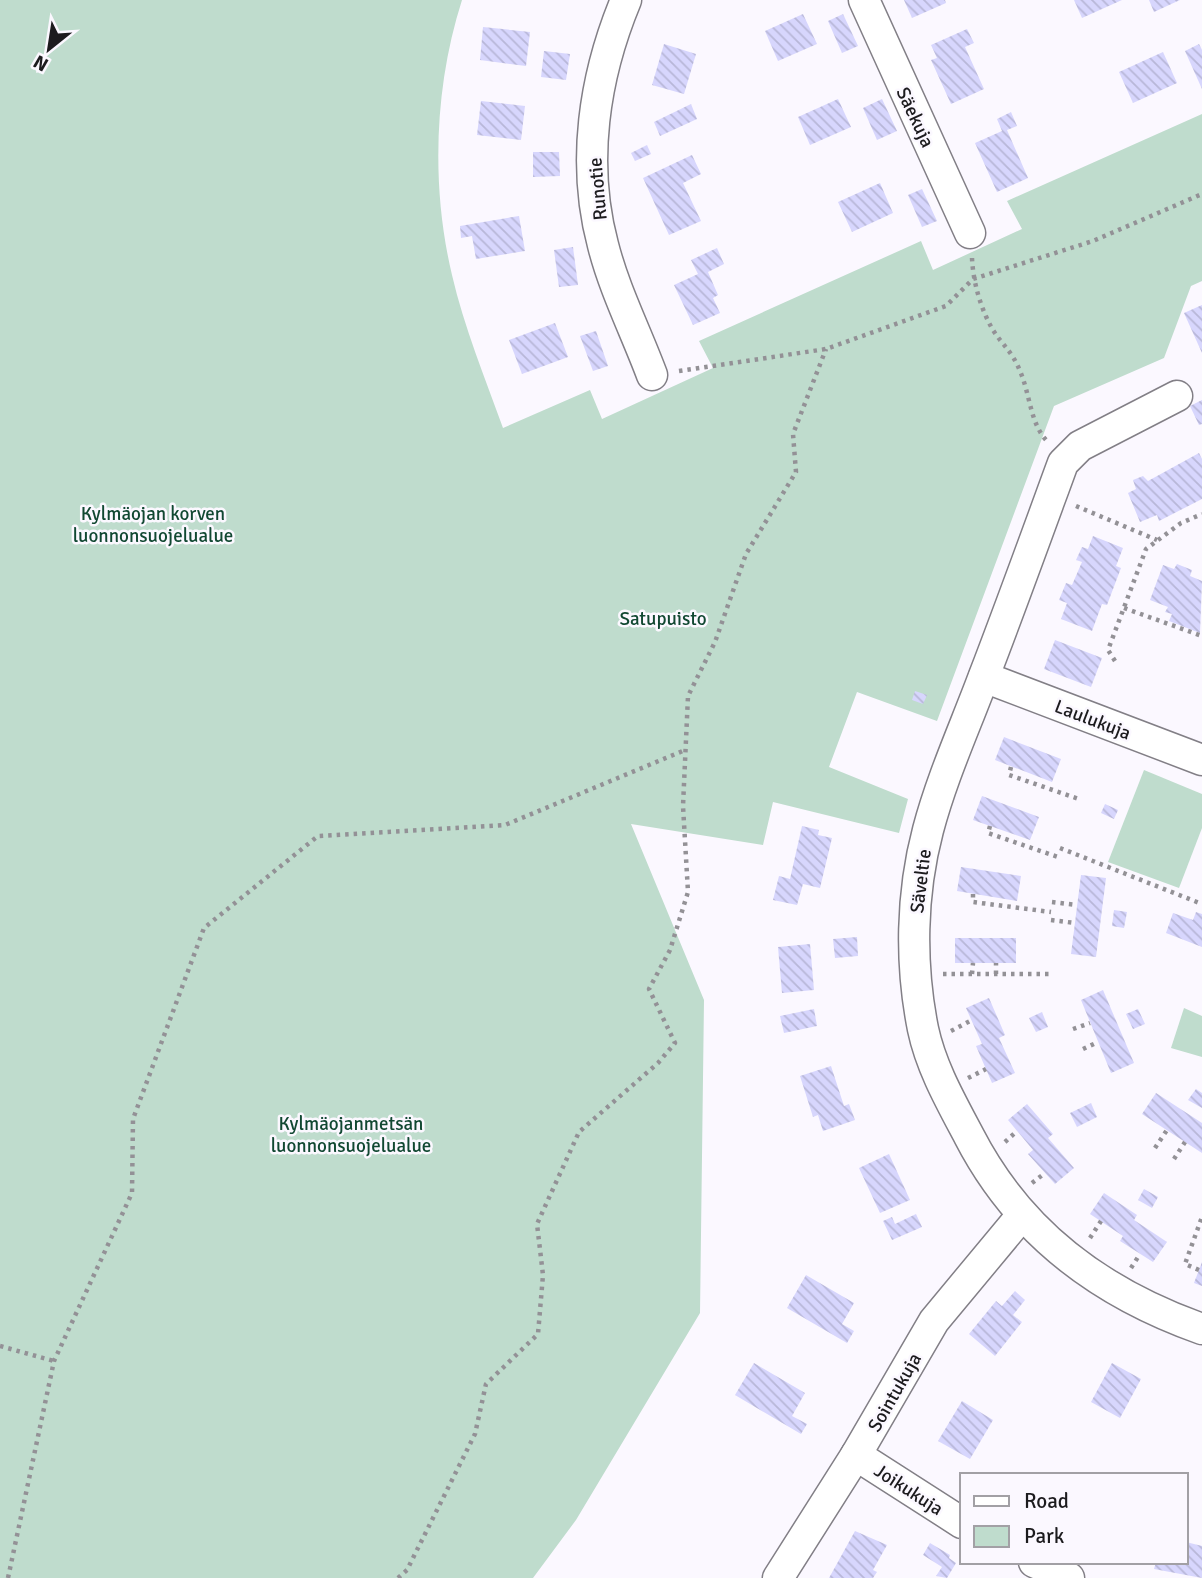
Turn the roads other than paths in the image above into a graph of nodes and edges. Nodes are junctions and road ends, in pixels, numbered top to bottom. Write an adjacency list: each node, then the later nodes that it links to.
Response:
1 (626, 0): 4 (street, Runotie)
2 (864, 0): 3 (street, Säekuja)
3 (970, 233)
4 (652, 375)
5 (1177, 396): 6 (street, Säveltie)
6 (984, 677): 7 (street, Laulukuja); 8 (street, Säveltie)
7 (1202, 760)
8 (1025, 1201): 9 (street, Säveltie); 10 (street, Sointukuja)
9 (1202, 1329)
10 (856, 1455): 11 (street, Joikukuja); 13 (street, Sointukuja)
11 (960, 1522)
12 (1038, 1564): 14 (street)
13 (778, 1578)
14 (1069, 1578)

